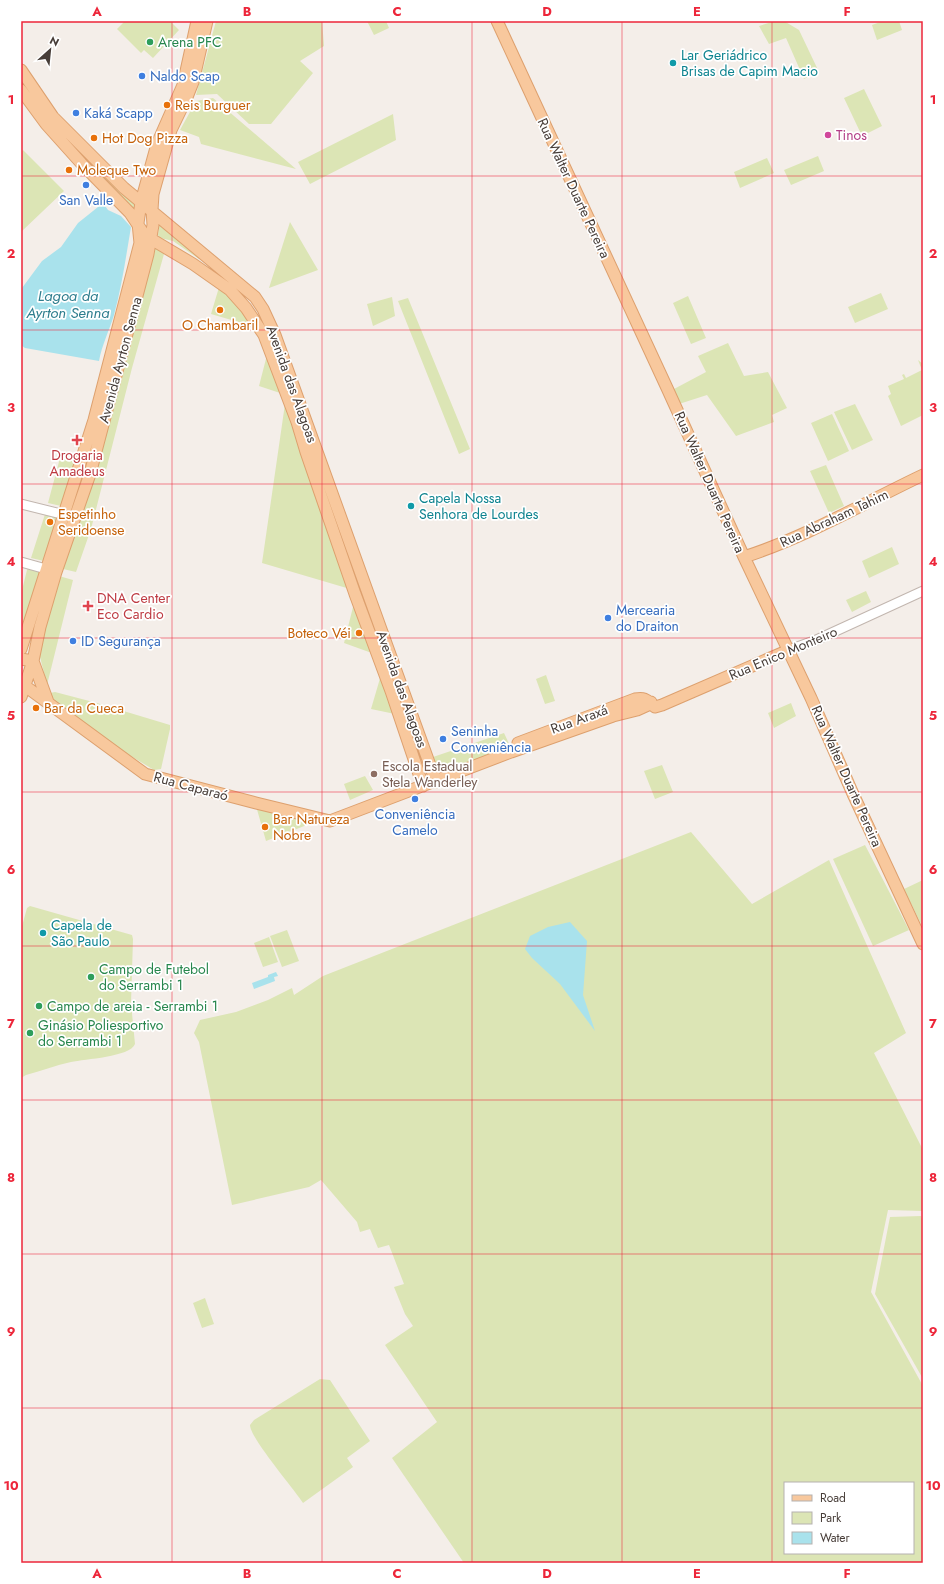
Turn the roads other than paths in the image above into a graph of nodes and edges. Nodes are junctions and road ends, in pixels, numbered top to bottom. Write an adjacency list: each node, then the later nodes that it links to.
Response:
1 (197, 21): 6 (main road, Avenida Ayrton Senna)
2 (207, 21): 7 (main road, Avenida Ayrton Senna)
3 (497, 21): 13 (main road, Rua Walter Duarte Pereira)
4 (21, 70): 6 (main road, Avenida das Alagoas)
5 (21, 90): 8 (main road, Avenida das Alagoas)
6 (141, 202): 7 (main road, Avenida das Alagoas); 8 (main road, Avenida Ayrton Senna)
7 (152, 210): 9 (main road, Avenida Ayrton Senna); 17 (main road, Avenida das Alagoas)
8 (138, 223): 9 (main road, Avenida das Alagoas); 12 (main road, Avenida Ayrton Senna)
9 (151, 240): 12 (main road, Avenida Ayrton Senna); 17 (main road, Avenida das Alagoas)
10 (923, 475): 13 (main road, Rua Abraham Tahim)
11 (21, 504): 12 (street)
12 (69, 516): 15 (main road, Avenida Ayrton Senna); 21 (main road, Avenida Ayrton Senna)
13 (744, 557): 19 (main road, Rua Walter Duarte Pereira)
14 (21, 562): 15 (street)
15 (46, 569): 18 (main road, Avenida Ayrton Senna)
16 (923, 590): 19 (street, Rua Enico Monteiro)
17 (367, 609): 23 (main road, Avenida das Alagoas); 24 (main road, Avenida das Alagoas)
18 (21, 649)
19 (789, 650): 27 (main road, Rua Enico Monteiro); 31 (main road, Rua Walter Duarte Pereira)
20 (21, 659): 21 (main road)
21 (33, 661): 22 (main road, Avenida Ayrton Senna); 26 (main road)
22 (23, 684): 25 (main road, Avenida Ayrton Senna); 26 (main road, Rua Caparaó)
23 (402, 687): 24 (main road); 28 (main road, Avenida das Alagoas)
24 (391, 691): 29 (main road, Avenida das Alagoas)
25 (21, 697)
26 (48, 702): 30 (main road, Rua Caparaó)
27 (648, 704): 28 (main road, Rua Araxá)
28 (436, 782): 29 (main road, Rua Araxá)
29 (423, 786): 30 (main road, Rua Araxá)
30 (330, 821)
31 (923, 944)

